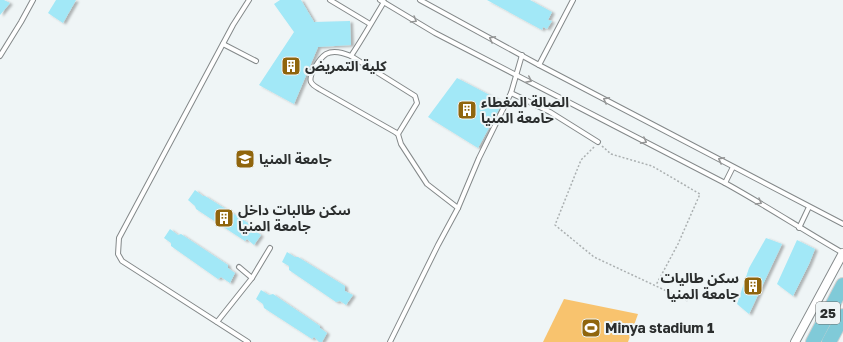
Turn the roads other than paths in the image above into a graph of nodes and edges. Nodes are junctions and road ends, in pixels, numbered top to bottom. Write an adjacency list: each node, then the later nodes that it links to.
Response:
1 (33, 0): 9 (lane)
2 (249, 0): 8 (lane)
3 (330, 0): 7 (lane)
4 (420, 0): 10 (lane, one-way to 4)
5 (573, 0): 13 (lane)
6 (382, 1): 7 (lane); 14 (lane, one-way to 14)
7 (370, 24): 11 (lane)
8 (223, 44): 12 (lane); 30 (lane)
9 (0, 55)
10 (522, 55): 13 (lane); 14 (lane)
11 (351, 56): 16 (lane); 16 (lane)
12 (256, 61)
13 (539, 65): 18 (lane, one-way to 13)
14 (516, 74): 15 (lane); 19 (lane, one-way to 19)
15 (511, 93): 17 (lane); 21 (lane)
16 (398, 134): 21 (lane)
17 (598, 142)
18 (733, 167): 19 (lane); 20 (lane)
19 (725, 183): 23 (lane, one-way to 23)
20 (809, 207): 22 (lane); 23 (lane)
21 (458, 208): 32 (lane)
22 (843, 224)
23 (799, 228): 25 (lane)
24 (270, 248): 27 (lane)
25 (843, 253): 33 (street)
26 (239, 267): 27 (lane)
27 (252, 278): 30 (lane)
28 (843, 285): 34 (highway, 25)
29 (843, 316): 35 (highway, 25)
30 (217, 322): 31 (lane)
31 (248, 342)
32 (390, 342)
33 (795, 342)
34 (814, 342)
35 (830, 342)

